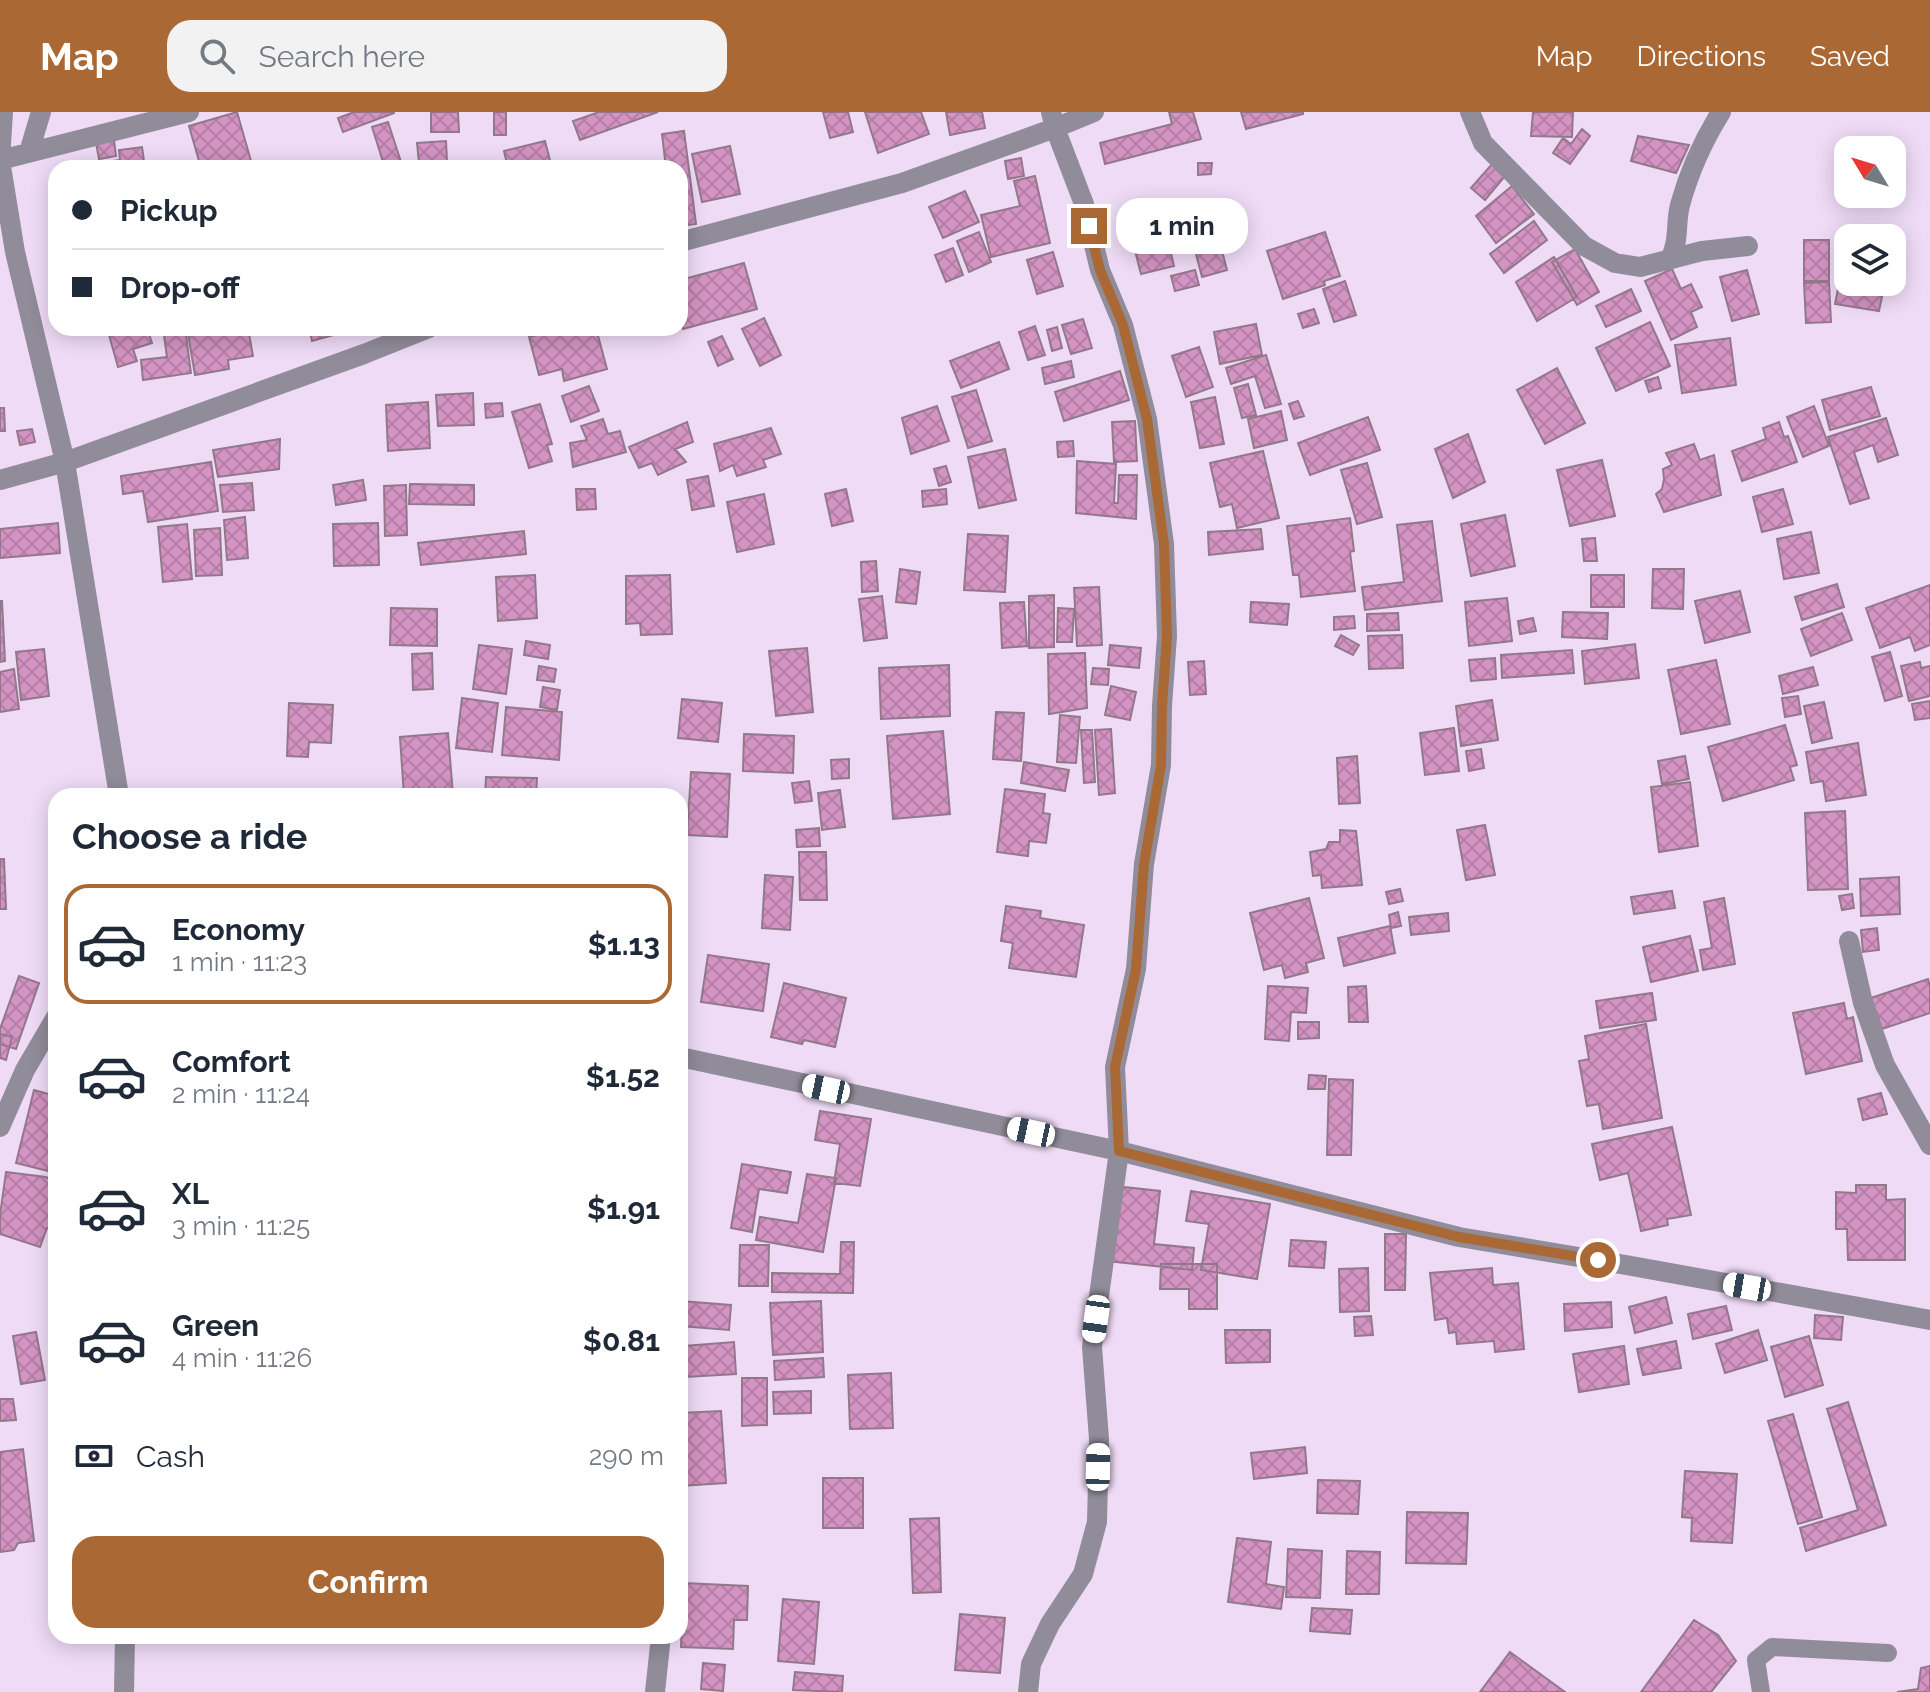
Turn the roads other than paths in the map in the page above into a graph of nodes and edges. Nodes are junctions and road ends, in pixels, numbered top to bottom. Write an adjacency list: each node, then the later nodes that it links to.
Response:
1 (3, 112): 9 (street)
2 (41, 112): 8 (street)
3 (189, 112): 8 (street)
4 (1094, 112): 7 (street)
5 (1470, 112): 12 (street)
6 (1721, 112): 12 (street)
7 (1053, 120): 10 (street); 22 (street)
8 (29, 152): 9 (street)
9 (0, 160): 14 (street)
10 (688, 240)
11 (1748, 246): 12 (street)
12 (1670, 260)
13 (409, 336): 14 (street)
14 (65, 462): 15 (street); 16 (street)
15 (0, 480)
16 (118, 788)
17 (1849, 941): 21 (street)
18 (48, 1031): 20 (street)
19 (688, 1059): 22 (street)
20 (0, 1127)
21 (1930, 1145)
22 (1119, 1151): 23 (street); 29 (street)
23 (1930, 1320)
24 (125, 1644): 27 (street)
25 (660, 1644): 28 (street)
26 (1888, 1653): 30 (lane)
27 (124, 1692)
28 (655, 1692)
29 (1028, 1692)
30 (1761, 1692)

